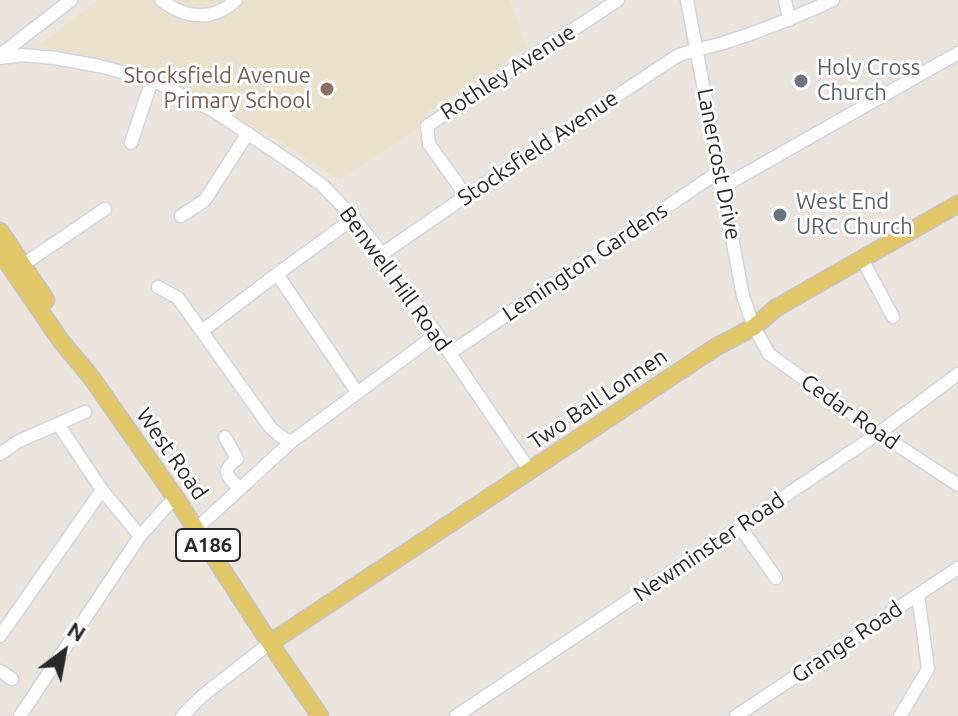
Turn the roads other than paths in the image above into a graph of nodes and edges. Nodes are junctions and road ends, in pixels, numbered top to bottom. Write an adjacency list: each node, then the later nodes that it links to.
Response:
1 (71, 0): 11 (street)
2 (161, 0): 3 (street)
3 (236, 0)
4 (617, 0): 17 (street, Rothley Avenue)
5 (687, 0): 9 (street, Lanercost Drive)
6 (785, 0): 8 (street)
7 (833, 0): 8 (street, Stocksfield Avenue)
8 (789, 20): 9 (street, Stocksfield Avenue)
9 (697, 48): 15 (street, Lanercost Drive); 17 (street, Stocksfield Avenue)
10 (958, 53): 16 (street)
11 (0, 56): 12 (street, Benwell Hill Road)
12 (152, 80): 13 (street, Benwell Hill Road); 14 (street)
13 (248, 133): 20 (street); 21 (street, Benwell Hill Road)
14 (131, 143)
15 (720, 171): 16 (street, Lanercost Drive); 33 (street, Lemington Gardens)
16 (724, 186): 30 (street, Lanercost Drive)
17 (466, 196): 24 (street, Stocksfield Avenue)
18 (958, 204): 25 (main road, Two Ball Lonnen)
19 (105, 209): 26 (street)
20 (181, 216)
21 (354, 218): 24 (street, Benwell Hill Road); 27 (street)
22 (0, 231): 26 (main road, West Road / A186)
23 (0, 252): 26 (main road, West Road / A186)
24 (382, 254): 32 (street, Benwell Hill Road)
25 (862, 259): 29 (street); 30 (main road, Two Ball Lonnen)
26 (18, 268): 46 (main road, West Road / A186)
27 (277, 274): 31 (street); 35 (street)
28 (158, 287): 31 (street)
29 (893, 317)
30 (754, 327): 38 (street, Cedar Road); 42 (main road, Two Ball Lonnen)
31 (202, 331): 40 (street)
32 (437, 334): 33 (street, Benwell Hill Road); 35 (street)
33 (450, 353): 42 (street, Benwell Hill Road)
34 (958, 374): 38 (street, Newminster Road)
35 (357, 392): 40 (street)
36 (85, 412): 37 (street)
37 (58, 424): 41 (street); 45 (street)
38 (879, 433): 43 (street, Cedar Road); 47 (street, Newminster Road)
39 (225, 437): 44 (street)
40 (291, 442): 44 (street)
41 (0, 454)
42 (530, 471): 54 (main road, Two Ball Lonnen)
43 (958, 485)
44 (240, 489): 48 (street)
45 (102, 490): 49 (street); 53 (street)
46 (175, 497): 48 (main road, West Road / A186); 49 (street)
47 (740, 527): 51 (street); 60 (street, Newminster Road)
48 (197, 528): 54 (main road, West Road / A186)
49 (140, 536): 57 (street)
50 (958, 568): 52 (street, Grange Road)
51 (776, 578)
52 (918, 595): 61 (street, Grange Road); 62 (street)
53 (0, 636)
54 (270, 643): 58 (street); 59 (main road, West Road / A186)
55 (0, 671): 56 (street)
56 (12, 679)
57 (20, 716)
58 (182, 716)
59 (320, 716)
60 (456, 716)
61 (736, 716)
62 (900, 716)

